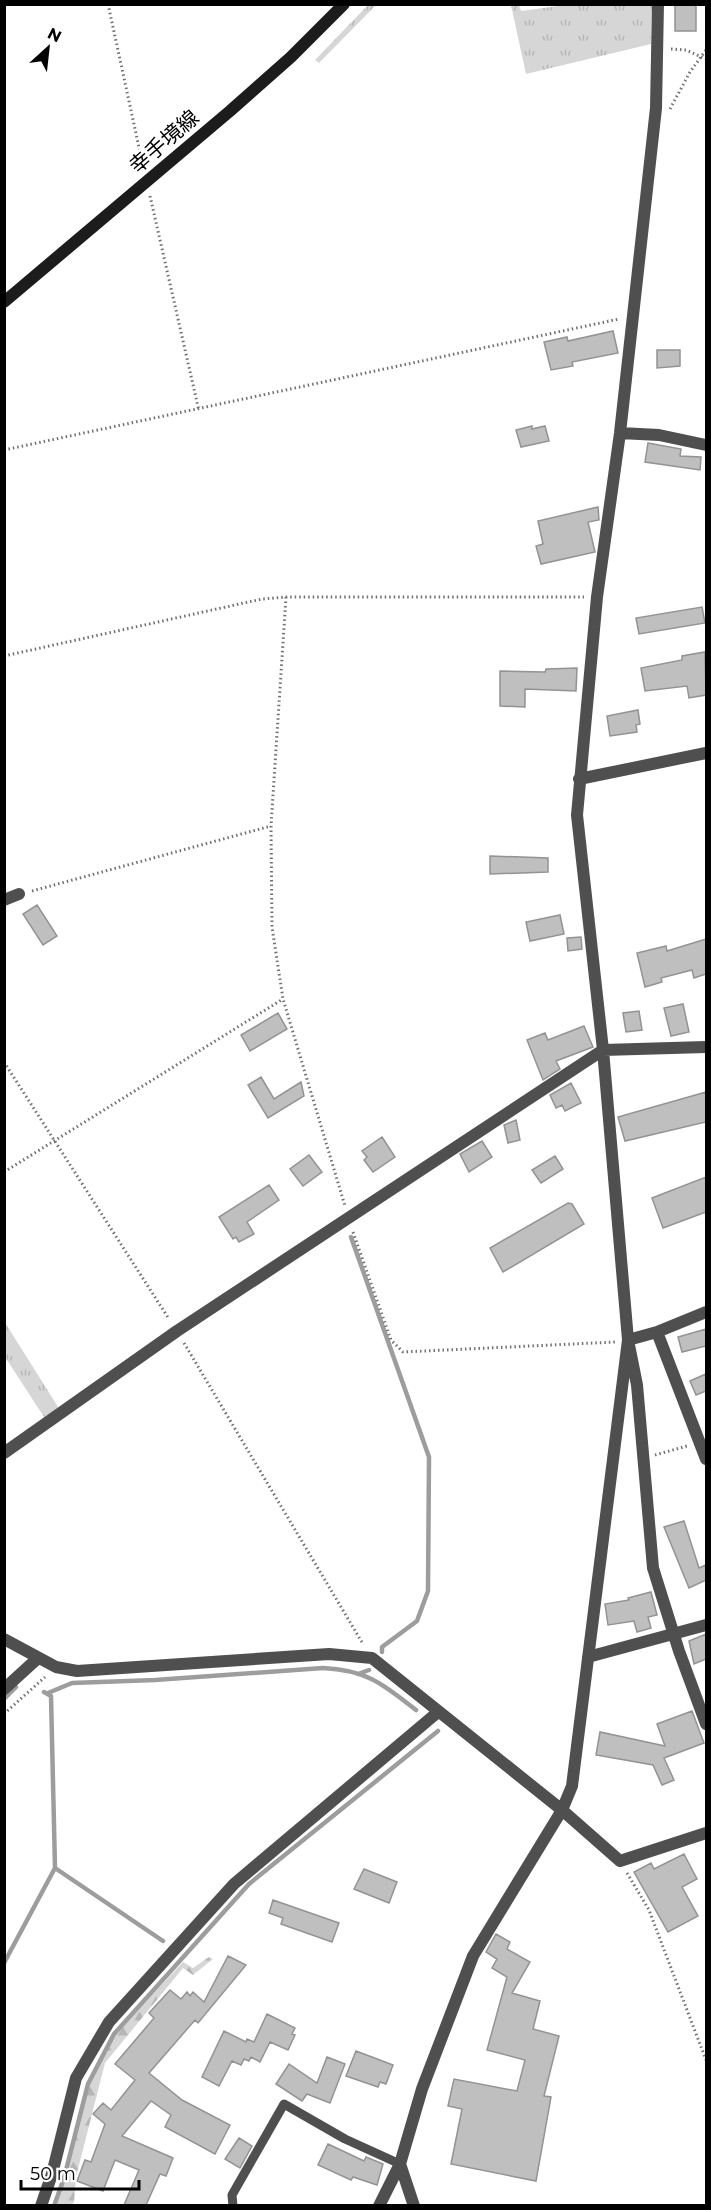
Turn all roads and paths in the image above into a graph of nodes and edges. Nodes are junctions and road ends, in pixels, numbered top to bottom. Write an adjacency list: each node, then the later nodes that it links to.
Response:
1 (108, 4): 9 (path)
2 (344, 4): 9 (main road, 幸手境線)
3 (658, 4): 4 (street)
4 (657, 47): 6 (path); 11 (street)
5 (706, 50): 6 (path)
6 (701, 57): 7 (path); 8 (path)
7 (706, 59)
8 (669, 110)
9 (147, 183): 10 (main road, 幸手境線); 12 (path)
10 (4, 302)
11 (632, 316): 12 (path); 13 (street)
12 (199, 411): 15 (path)
13 (620, 433): 14 (street); 17 (street)
14 (706, 445)
15 (4, 450)
16 (286, 597): 17 (path); 18 (path); 21 (path)
17 (597, 597): 20 (street)
18 (4, 656)
19 (706, 753): 20 (street)
20 (579, 780): 26 (street)
21 (271, 826): 22 (path); 24 (path)
22 (18, 894): 23 (street)
23 (4, 900)
24 (283, 999): 28 (path); 30 (path)
25 (706, 1047): 26 (street)
26 (603, 1050): 30 (street); 34 (street)
27 (4, 1062): 28 (path)
28 (55, 1141): 29 (path); 32 (path)
29 (4, 1172)
30 (348, 1218): 32 (street); 34 (path)
31 (706, 1312): 33 (street)
32 (177, 1331): 35 (street); 42 (path)
33 (657, 1332): 34 (street); 36 (street)
34 (628, 1340): 38 (street); 40 (street)
35 (4, 1453)
36 (706, 1460)
37 (706, 1625): 38 (street)
38 (674, 1636): 40 (street); 47 (street)
39 (4, 1639): 41 (street)
40 (588, 1657): 48 (street)
41 (38, 1658): 43 (street); 44 (street)
42 (372, 1658): 43 (street); 45 (street)
43 (56, 1667): 46 (path)
44 (4, 1689)
45 (438, 1712): 48 (street); 53 (street)
46 (4, 1714)
47 (706, 1724)
48 (562, 1810): 50 (street); 52 (street)
49 (706, 1833): 50 (street)
50 (620, 1861): 51 (path)
51 (706, 2060)
52 (400, 2164): 54 (lane); 55 (street); 56 (street)
53 (41, 2205)
54 (233, 2205)
55 (379, 2205)
56 (414, 2205)

